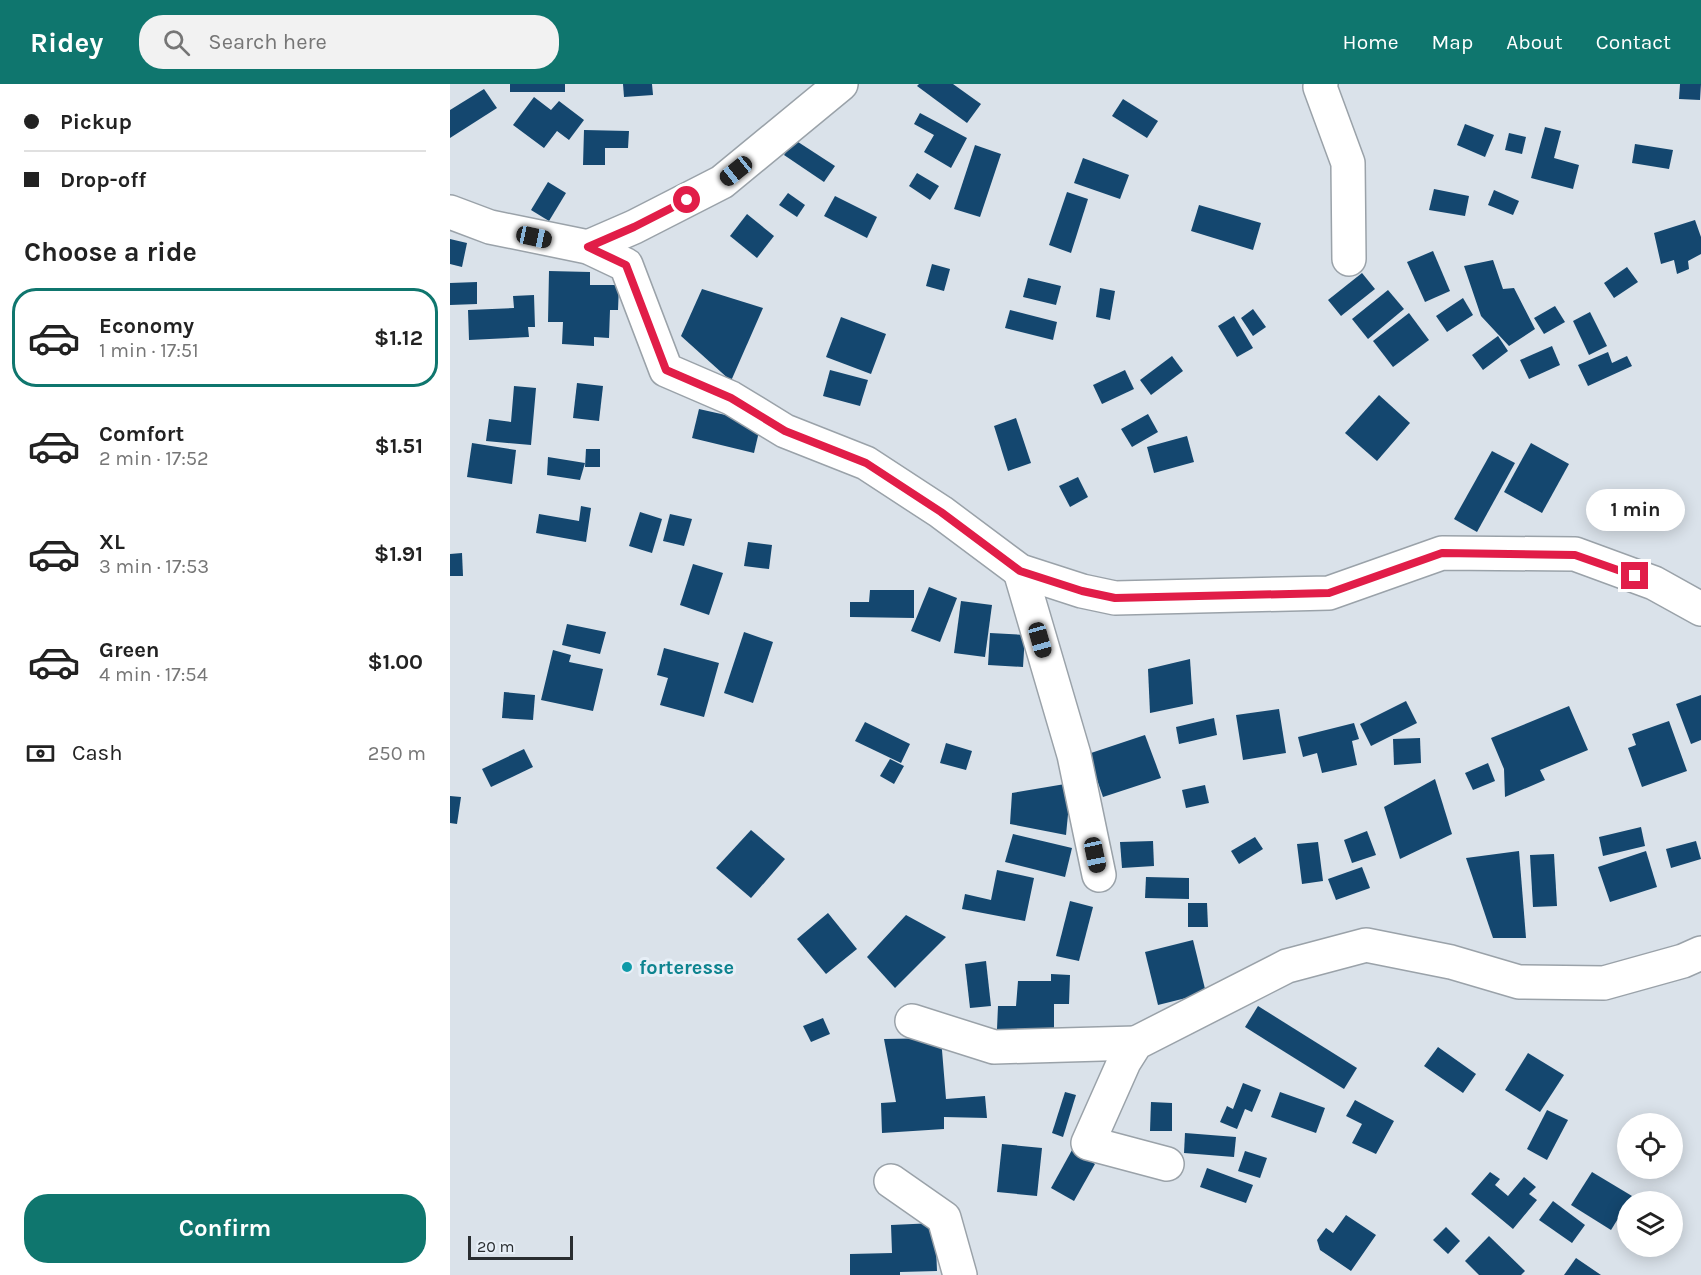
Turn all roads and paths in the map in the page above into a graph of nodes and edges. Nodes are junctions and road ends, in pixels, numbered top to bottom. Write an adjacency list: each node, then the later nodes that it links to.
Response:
1 (841, 84): 4 (street)
2 (1321, 84): 5 (street)
3 (450, 212): 4 (street)
4 (588, 247): 6 (street)
5 (1349, 259)
6 (1020, 571): 7 (street); 8 (street)
7 (1701, 609)
8 (1099, 875)
9 (1701, 953): 11 (street)
10 (912, 1021): 11 (street)
11 (1136, 1043): 12 (street)
12 (1167, 1164)
13 (891, 1181): 14 (street)
14 (960, 1275)

